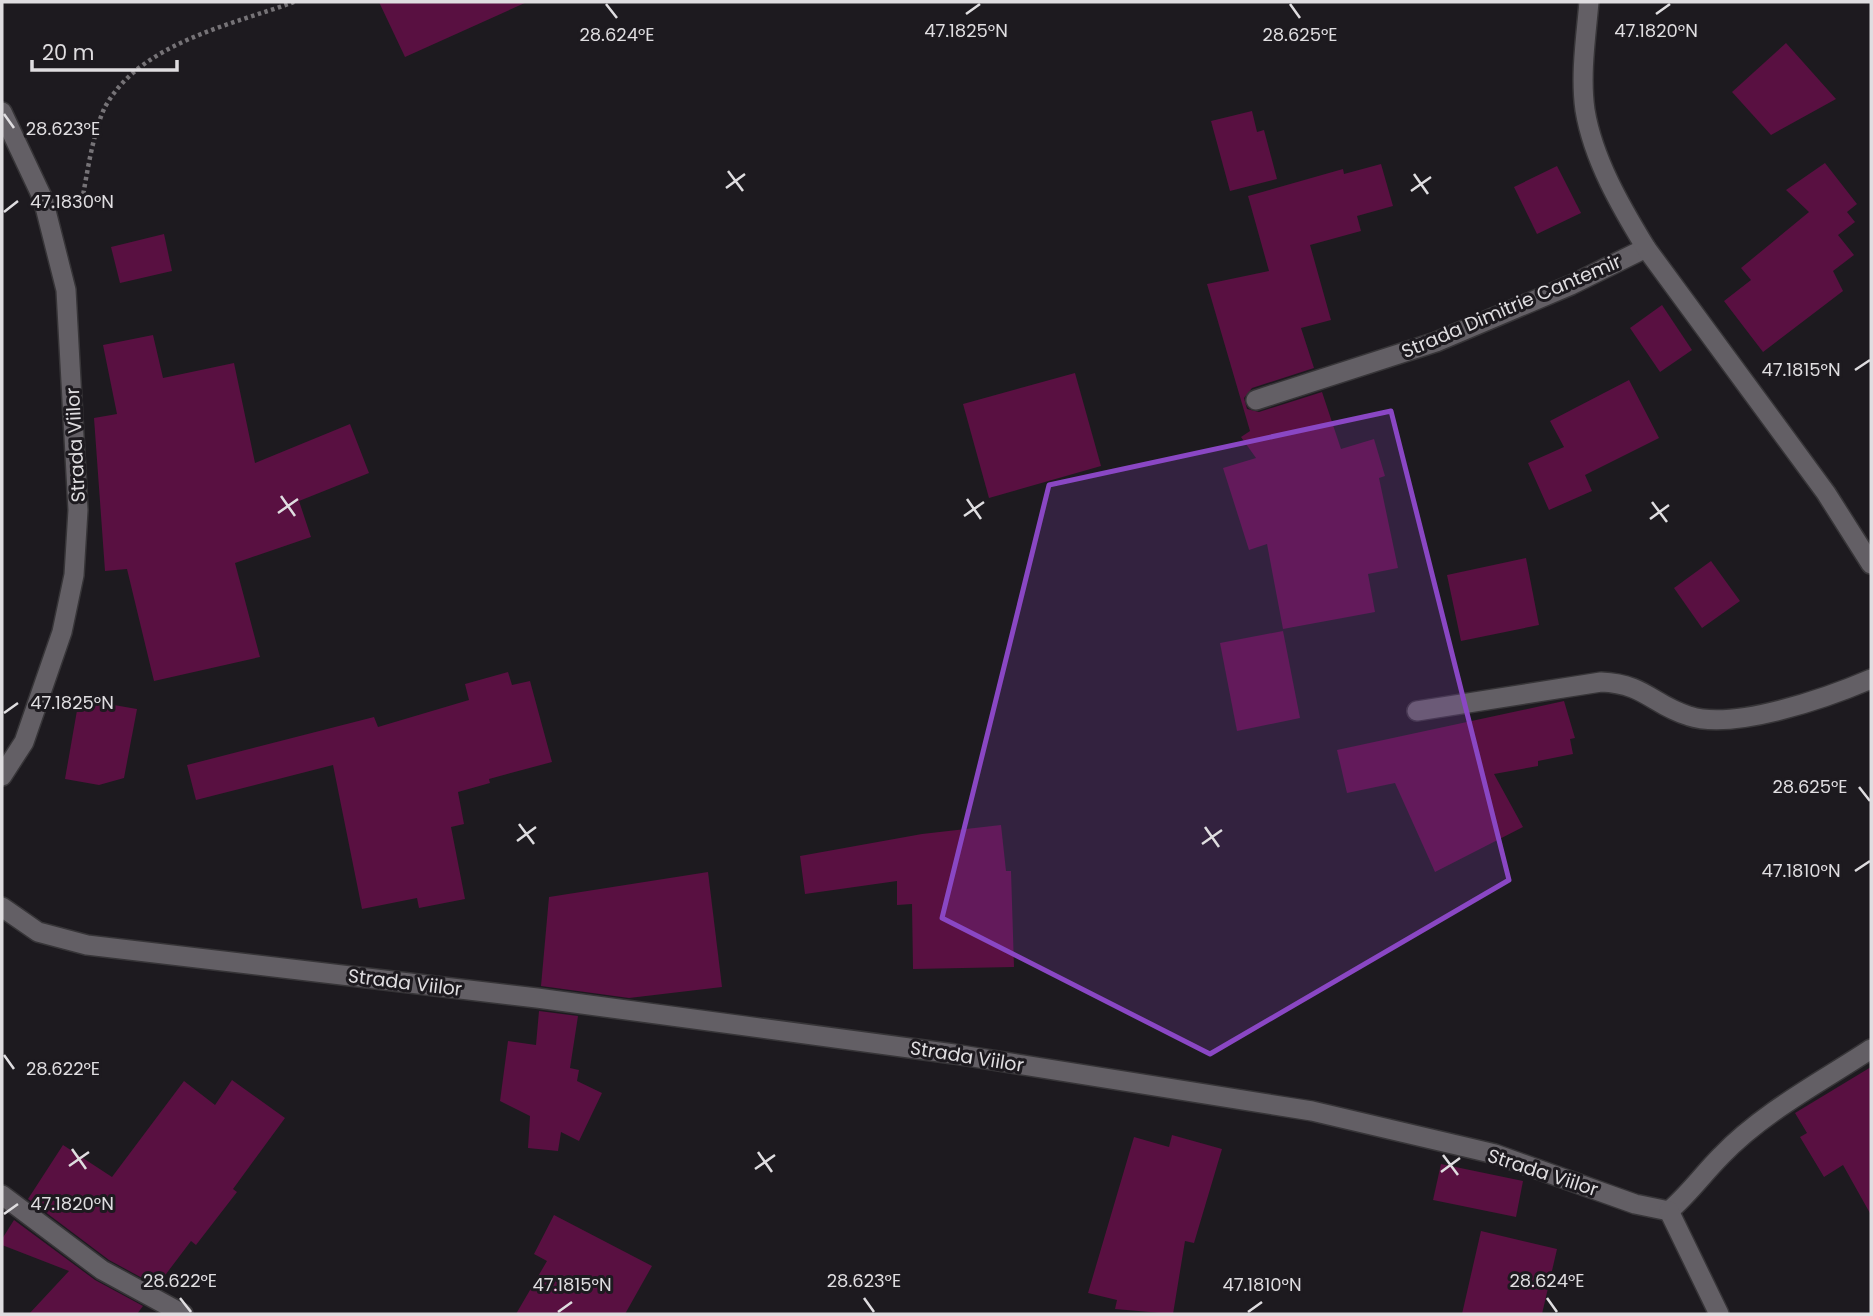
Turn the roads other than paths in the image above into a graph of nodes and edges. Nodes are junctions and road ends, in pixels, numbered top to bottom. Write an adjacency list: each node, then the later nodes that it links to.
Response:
1 (1589, 2): 3 (street, Strada Dimitrie Cantemir)
2 (2, 112): 8 (street, Strada Viilor)
3 (1646, 248): 4 (street, Strada Dimitrie Cantemir); 5 (street, Strada Dimitrie Cantemir)
4 (1256, 400)
5 (1871, 564)
6 (1871, 679): 7 (street)
7 (1417, 711)
8 (2, 776)
9 (2, 907): 12 (street, Strada Viilor)
10 (1871, 1049): 12 (street)
11 (2, 1195): 13 (street)
12 (1669, 1211): 14 (street)
13 (183, 1314)
14 (1719, 1314)

